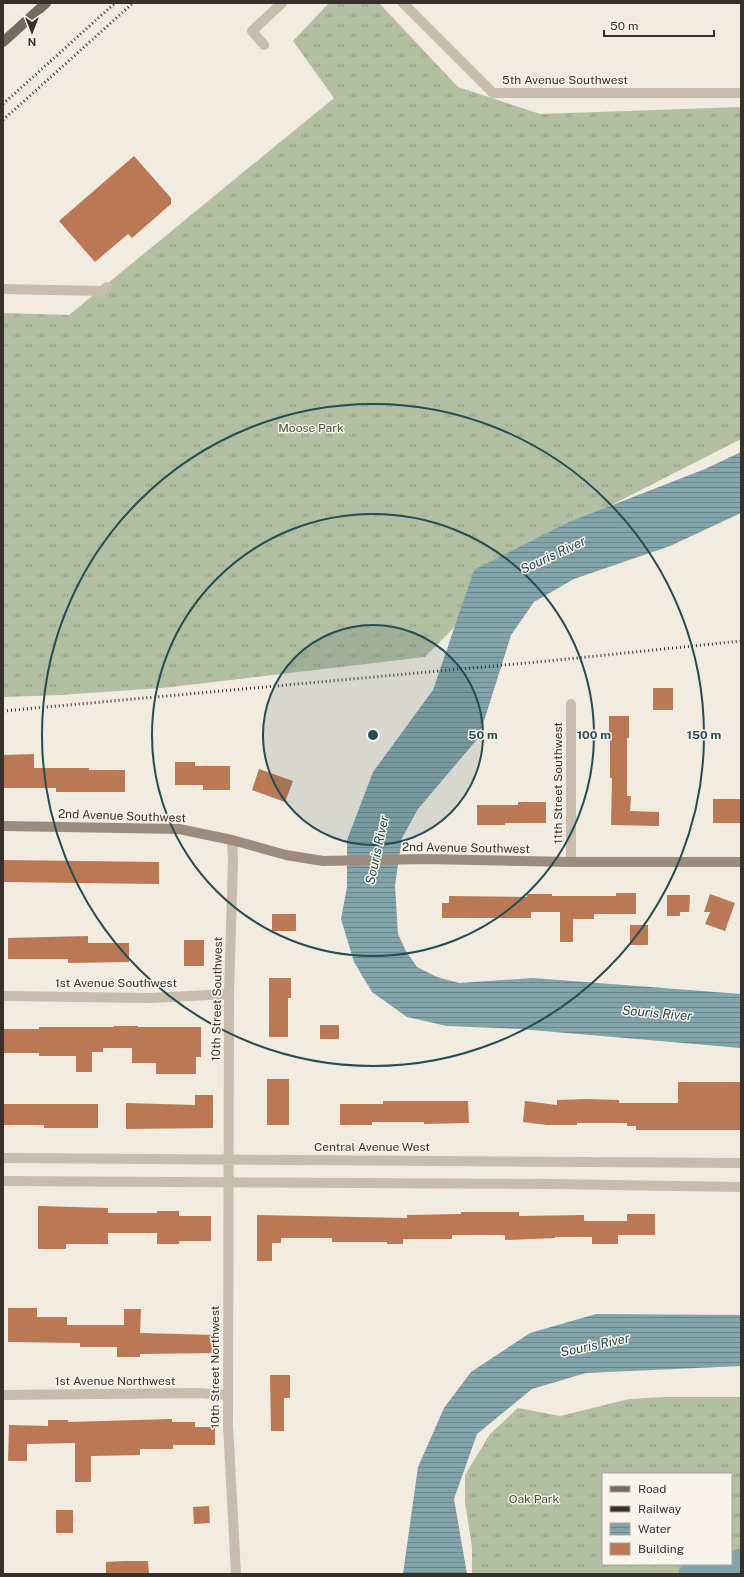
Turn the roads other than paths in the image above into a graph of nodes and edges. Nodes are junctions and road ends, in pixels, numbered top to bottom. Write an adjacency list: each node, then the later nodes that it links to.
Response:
1 (46, 3): 4 (main road)
2 (282, 3): 5 (street)
3 (403, 3): 6 (street, 5th Avenue Southwest)
4 (3, 42)
5 (264, 45)
6 (741, 93)
7 (107, 287): 8 (street)
8 (3, 288)
9 (571, 704): 12 (street, 11th Street Southwest)
10 (3, 826): 11 (street, 2nd Avenue Southwest)
11 (232, 840): 12 (street, 2nd Avenue Southwest); 14 (street, 10th Street Southwest)
12 (571, 862): 13 (street, 2nd Avenue Southwest)
13 (741, 862)
14 (229, 994): 15 (street, 1st Avenue Southwest); 17 (street, 10th Street Southwest)
15 (3, 996)
16 (3, 1158): 17 (street, Central Avenue West)
17 (229, 1159): 18 (street, Central Avenue West); 20 (street, 10th Street Northwest)
18 (741, 1163)
19 (3, 1181): 20 (street)
20 (228, 1182): 21 (street); 23 (street, 10th Street Northwest)
21 (741, 1187)
22 (3, 1394): 23 (street, 1st Avenue Northwest)
23 (228, 1395): 24 (street, 10th Street Northwest)
24 (236, 1574)

